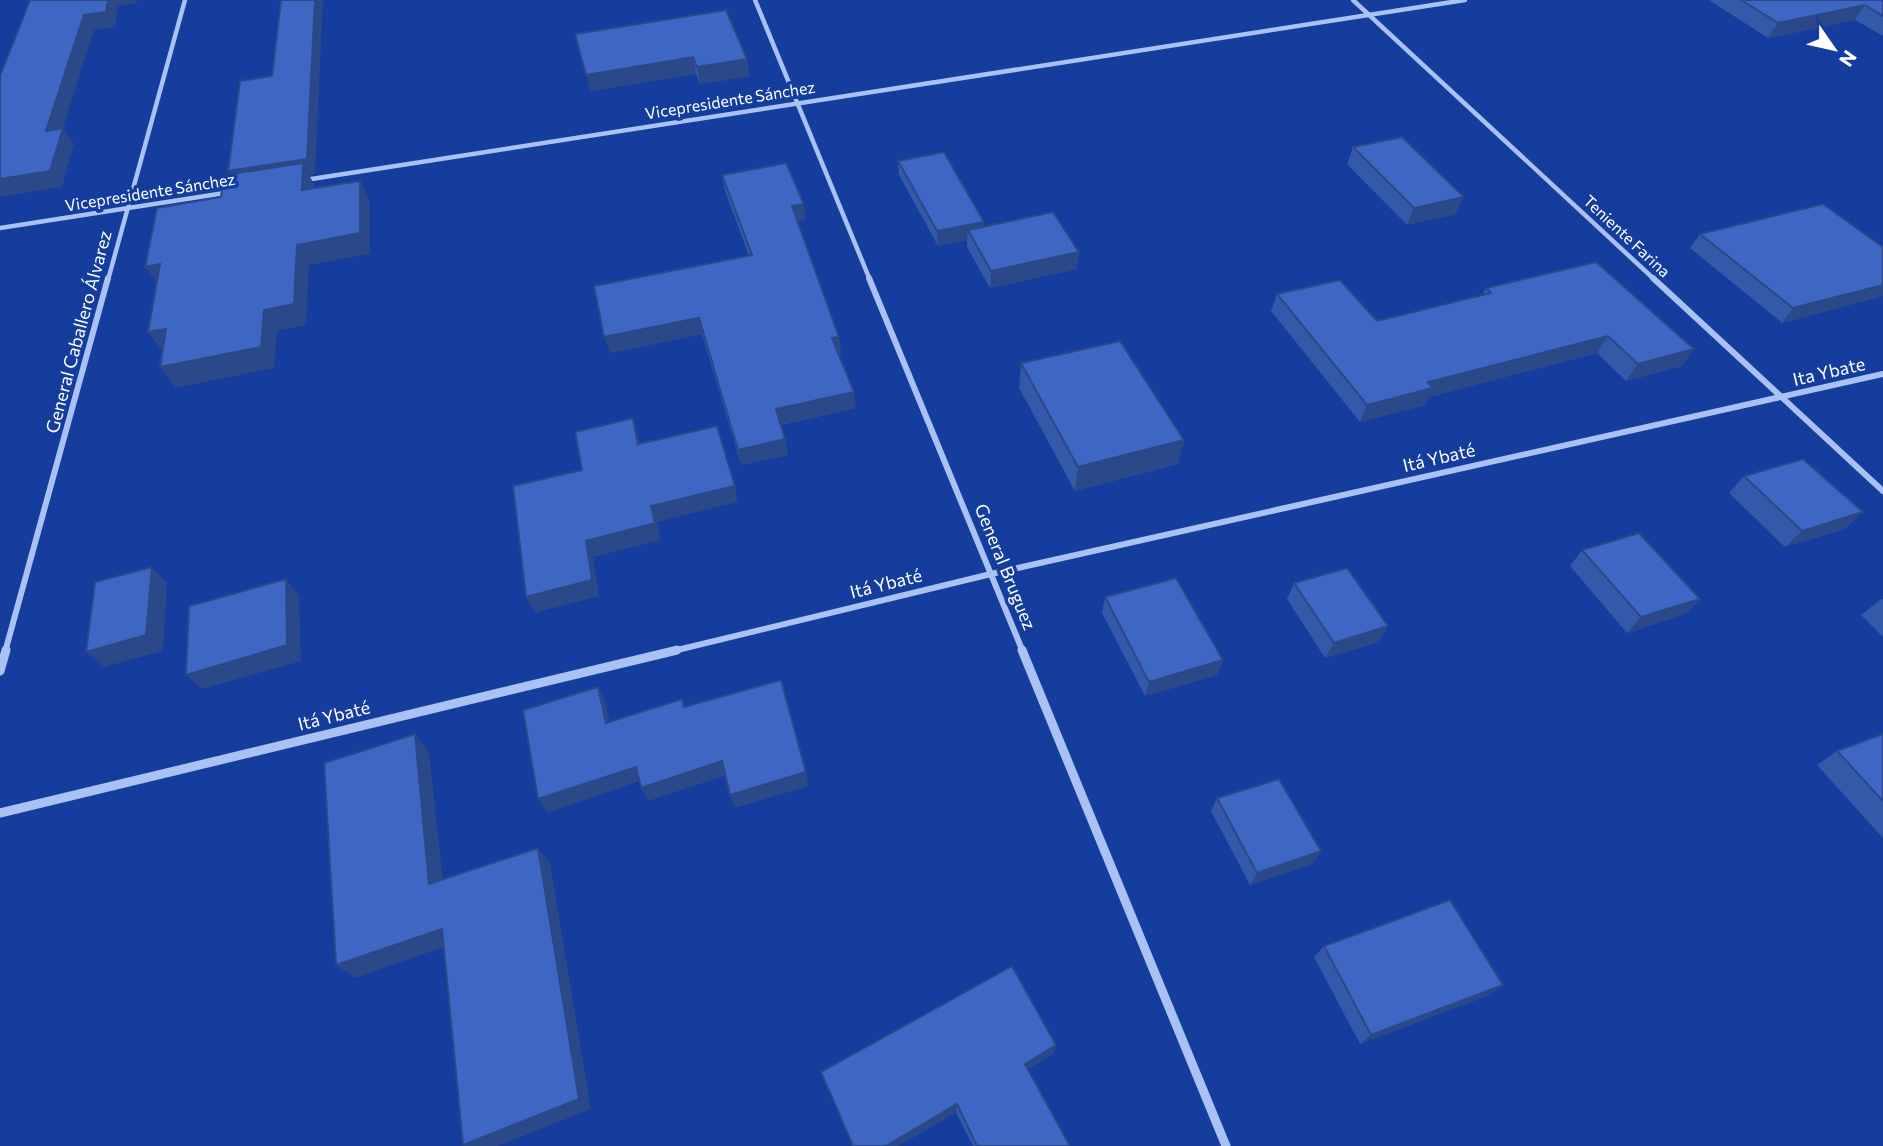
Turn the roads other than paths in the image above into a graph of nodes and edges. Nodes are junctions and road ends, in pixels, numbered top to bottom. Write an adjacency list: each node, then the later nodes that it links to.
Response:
1 (185, 0): 9 (street, General Caballero Álvarez)
2 (755, 0): 6 (street, General Bruguez)
3 (1353, 0): 5 (street, Teniente Farina)
4 (1465, 0): 5 (street, Vicepresidente Sánchez)
5 (1370, 15): 6 (street, Vicepresidente Sánchez); 12 (street, Teniente Farina)
6 (797, 102): 7 (street, Vicepresidente Sánchez); 14 (street, General Bruguez)
7 (291, 182)
8 (236, 191): 9 (street, Vicepresidente Sánchez)
9 (127, 208): 10 (street, Vicepresidente Sánchez); 15 (street, General Caballero Álvarez)
10 (0, 228)
11 (1883, 374): 12 (street, Ita Ybate)
12 (1782, 397): 13 (street, Teniente Farina); 14 (street, Itá Ybaté)
13 (1883, 492)
14 (991, 574): 16 (street, Itá Ybaté); 17 (street, General Bruguez)
15 (0, 671)
16 (0, 813)
17 (1226, 1146)

